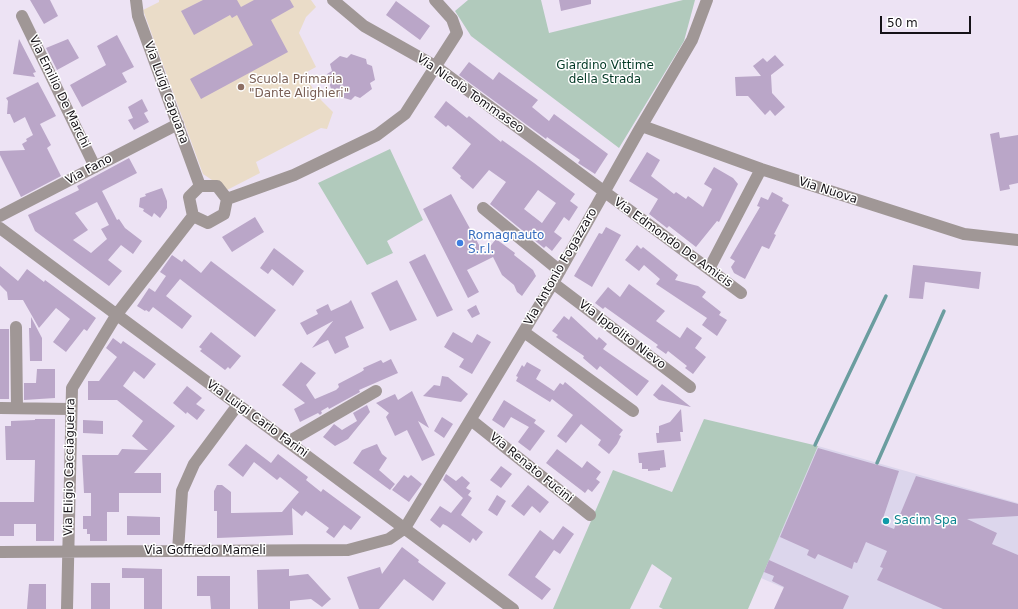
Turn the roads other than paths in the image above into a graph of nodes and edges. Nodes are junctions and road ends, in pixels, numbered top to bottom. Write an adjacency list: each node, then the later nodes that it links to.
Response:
1 (136, 0): 7 (street, Via Luigi Capuana)
2 (333, 0): 6 (street, Via Nicolò Tommaseo)
3 (435, 0): 6 (street)
4 (707, 0): 8 (street, Via Antonio Fogazzaro)
5 (22, 16): 9 (street, Via Emilio De Marchi)
6 (435, 66): 12 (street, Via Nicolò Tommaseo); 13 (street)
7 (178, 124): 9 (street, Via Fano); 11 (street, Via Luigi Capuana)
8 (642, 126): 10 (street, Via Nuova); 12 (street, Via Antonio Fogazzaro)
9 (95, 167): 15 (street, Via Fano)
10 (761, 169): 18 (street, Via Nuova); 19 (street)
11 (200, 186): 13 (street); 16 (street)
12 (604, 192): 19 (street, Via Edmondo De Amicis); 20 (street, Via Antonio Fogazzaro)
13 (227, 199): 16 (street)
14 (482, 208): 20 (street)
15 (0, 216)
16 (193, 216): 23 (street, Via Eligio Cacciaguerra)
17 (0, 228): 23 (street, Via Luigi Carlo Farini)
18 (1018, 240)
19 (710, 269): 22 (street, Via Edmondo De Amicis)
20 (560, 271): 21 (street, Via Antonio Fogazzaro)
21 (553, 283): 25 (street, Via Antonio Fogazzaro); 26 (street, Via Ippolito Nievo)
22 (741, 293)
23 (117, 314): 28 (street, Via Luigi Carlo Farini); 31 (street, Via Eligio Cacciaguerra)
24 (16, 327): 30 (street)
25 (524, 332): 32 (street); 33 (street, Via Antonio Fogazzaro)
26 (690, 388)
27 (376, 391): 34 (street)
28 (237, 406): 34 (street, Via Luigi Carlo Farini); 37 (street)
29 (0, 408): 30 (street)
30 (17, 408): 31 (street)
31 (71, 409): 39 (street, Via Eligio Cacciaguerra)
32 (633, 412)
33 (471, 420): 35 (street, Via Renato Fucini); 36 (street, Via Antonio Fogazzaro)
34 (288, 442): 36 (street, Via Luigi Carlo Farini)
35 (590, 515)
36 (405, 528): 37 (street, Via Goffredo Mameli); 41 (street, Via Luigi Carlo Farini)
37 (178, 551): 39 (street, Via Goffredo Mameli)
38 (0, 552): 39 (street, Via Goffredo Mameli)
39 (68, 552): 40 (street, Via Eligio Cacciaguerra)
40 (67, 609)
41 (513, 609)

